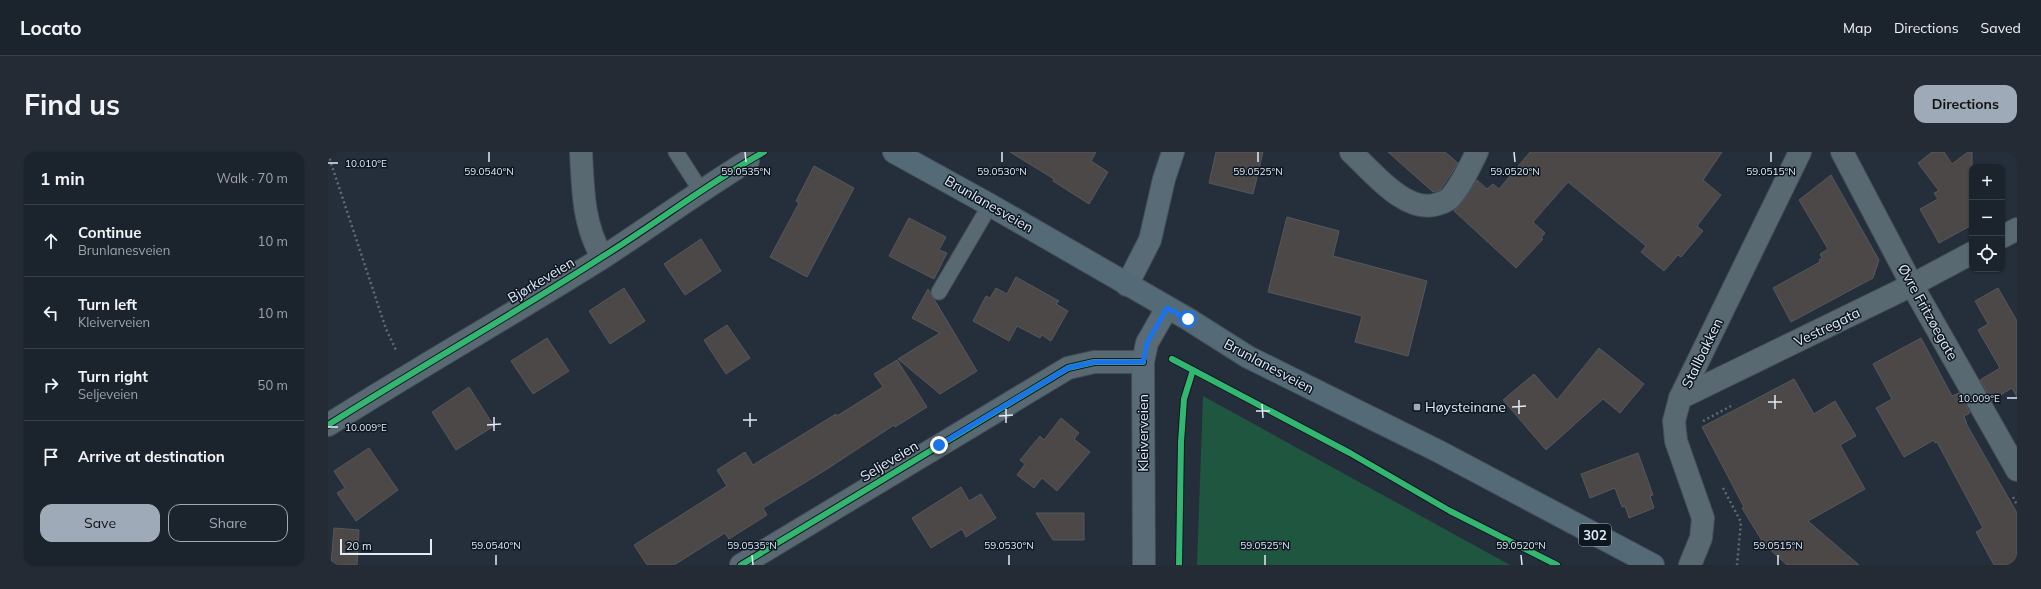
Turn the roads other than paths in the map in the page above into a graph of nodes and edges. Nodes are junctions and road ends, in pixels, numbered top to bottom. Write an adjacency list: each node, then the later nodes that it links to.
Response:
1 (581, 152): 15 (street)
2 (676, 152): 10 (lane)
3 (894, 152): 11 (main road, Brunlanesveien / 302)
4 (1173, 152): 16 (street)
5 (1351, 152): 6 (street)
6 (1477, 152)
7 (1800, 152): 21 (street, Stallbakken)
8 (1842, 152): 17 (street, Øvre Fritzøegate)
9 (748, 161): 10 (street, Bjørkeveien)
10 (700, 191): 15 (street, Bjørkeveien)
11 (990, 205): 16 (main road, Brunlanesveien / 302); 18 (lane)
12 (2017, 229): 13 (street)
13 (2004, 236)
14 (1969, 255): 17 (street, Vestregata)
15 (602, 257): 22 (street, Bjørkeveien)
16 (1127, 285): 19 (main road, Brunlanesveien / 302)
17 (1912, 285): 21 (street, Vestregata); 23 (street, Øvre Fritzøegate)
18 (939, 292)
19 (1167, 308): 20 (street, Kleiverveien); 26 (main road, Brunlanesveien / 302)
20 (1143, 362): 24 (street, Seljeveien); 25 (street, Kleiverveien)
21 (1680, 398): 27 (street, Stallbakken)
22 (328, 425)
23 (2017, 470)
24 (741, 565)
25 (1144, 565)
26 (1653, 565)
27 (1690, 565)

